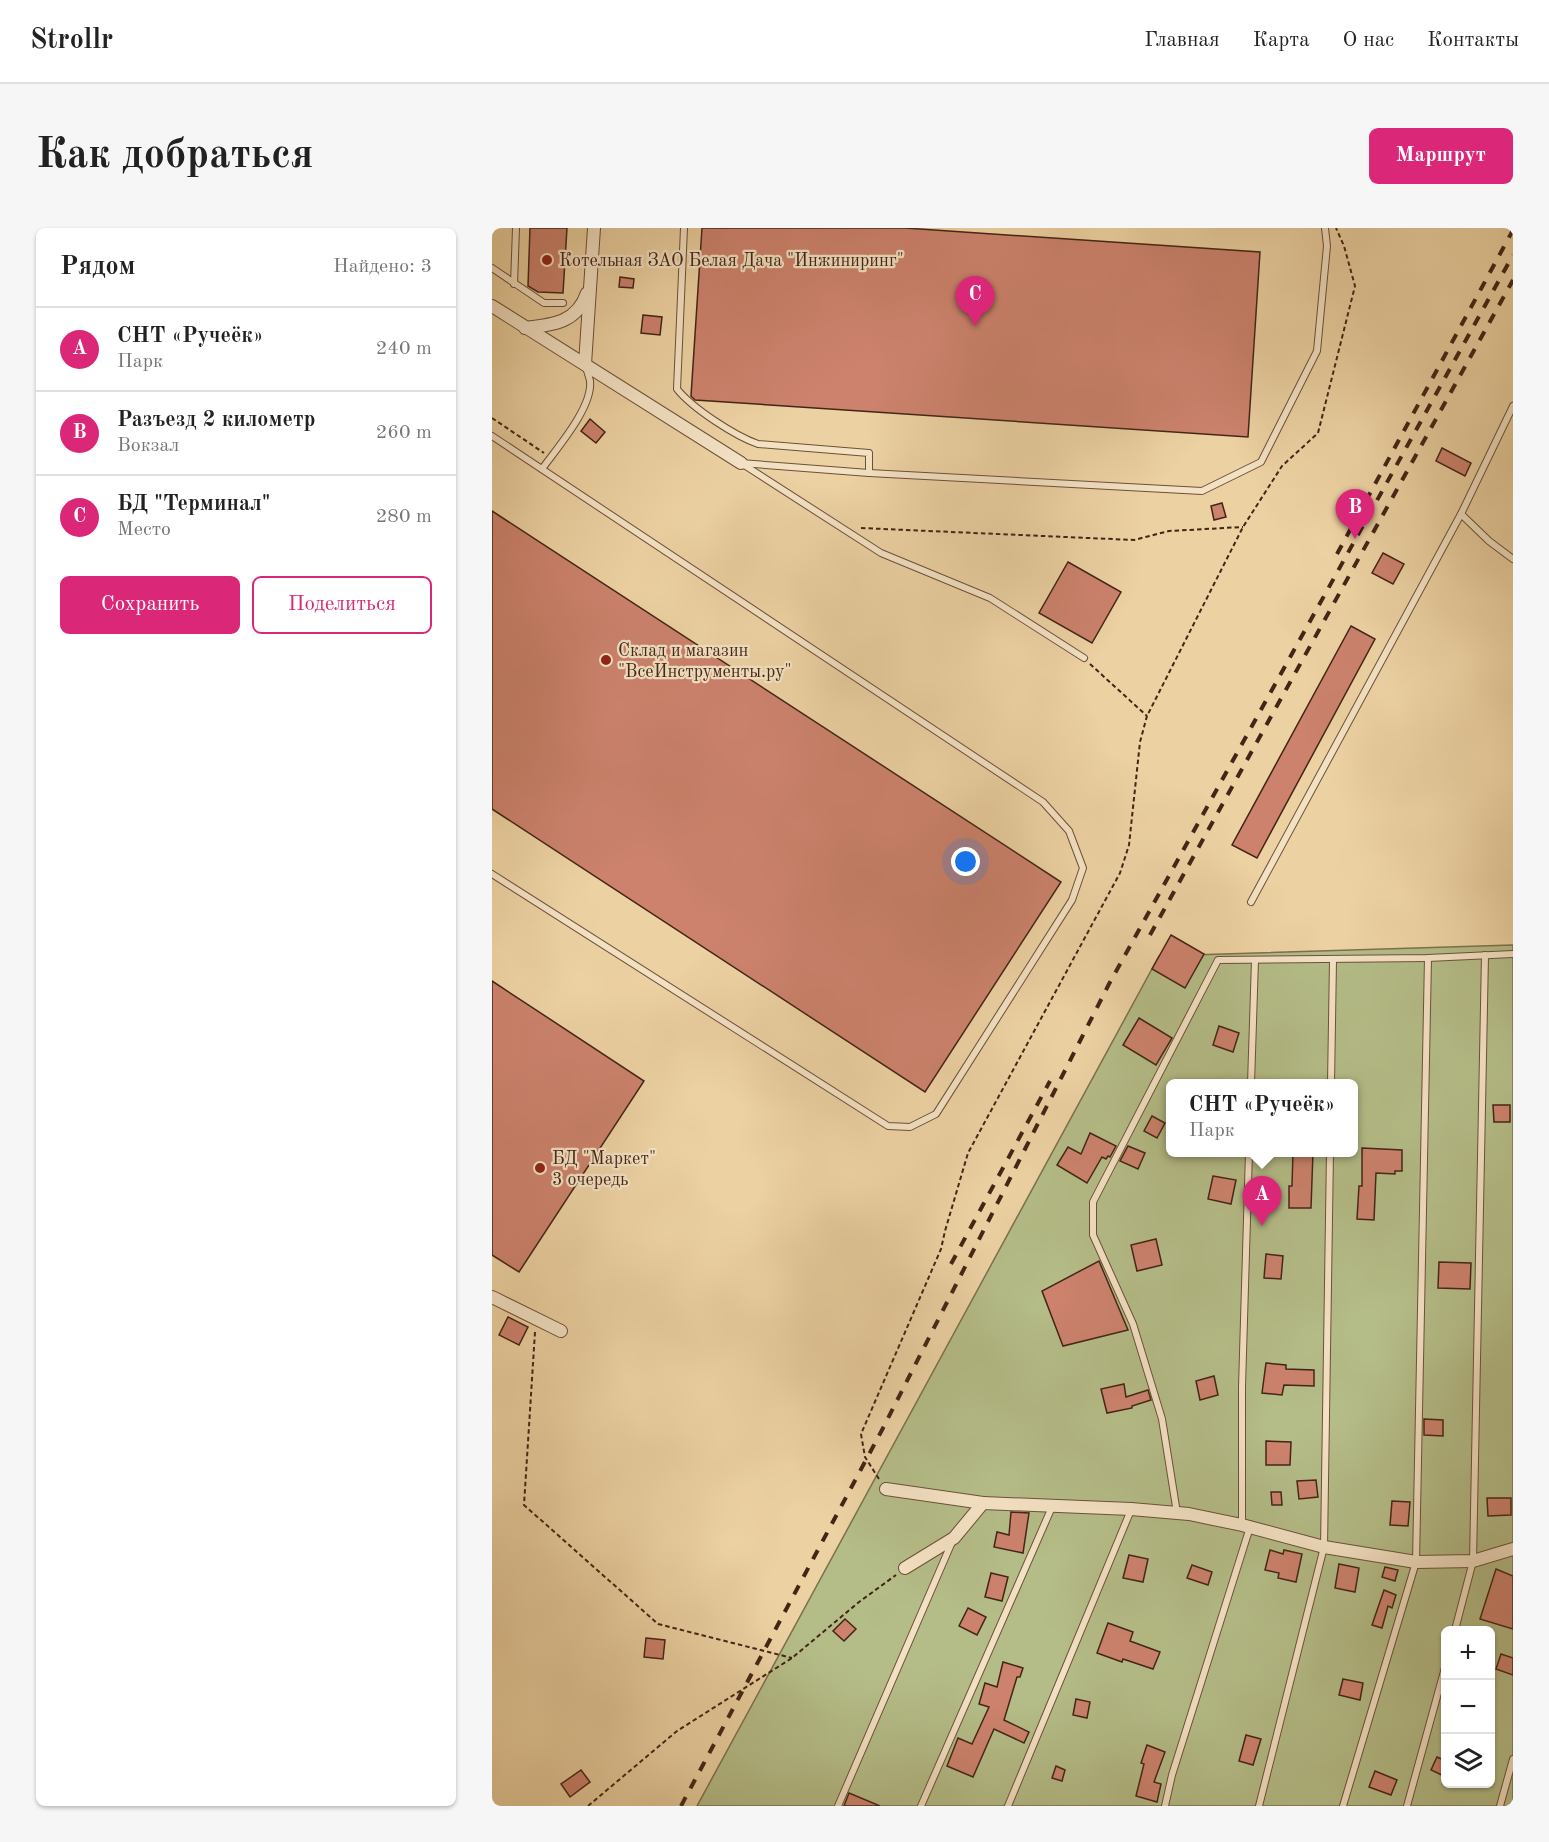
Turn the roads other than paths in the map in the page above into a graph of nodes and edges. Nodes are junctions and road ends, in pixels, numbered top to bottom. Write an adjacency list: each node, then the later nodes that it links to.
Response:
1 (516, 228): 7 (lane)
2 (594, 228): 6 (street)
3 (684, 228): 16 (lane)
4 (1324, 228): 16 (lane)
5 (492, 268): 7 (lane)
6 (591, 280): 10 (street); 11 (street)
7 (514, 284): 8 (lane)
8 (563, 303)
9 (492, 306): 10 (street)
10 (525, 328): 11 (street)
11 (585, 364): 14 (street); 15 (lane)
12 (1513, 406): 17 (lane)
13 (492, 436): 15 (lane)
14 (741, 463): 16 (lane); 19 (lane)
15 (542, 469): 20 (lane)
16 (868, 473)
17 (1461, 514): 18 (lane); 21 (lane)
18 (1513, 560)
19 (1084, 658)
20 (492, 874)
21 (1251, 902)
22 (1513, 954): 23 (lane)
23 (1485, 955): 24 (lane); 42 (lane)
24 (1428, 958): 26 (lane); 43 (lane)
25 (1255, 960): 26 (lane); 27 (lane); 37 (lane)
26 (1333, 960): 28 (lane)
27 (1251, 1079)
28 (1331, 1079)
29 (1249, 1157): 38 (lane)
30 (1330, 1157): 40 (lane)
31 (492, 1298): 32 (street)
32 (561, 1331)
33 (886, 1489): 34 (street)
34 (983, 1503): 35 (street); 39 (street)
35 (1052, 1507): 36 (street); 49 (lane)
36 (1131, 1509): 37 (street); 50 (lane)
37 (1177, 1513): 38 (street)
38 (1246, 1526): 40 (street); 51 (lane)
39 (954, 1538): 44 (street); 48 (lane)
40 (1324, 1547): 43 (street); 52 (lane)
41 (1513, 1549): 42 (street)
42 (1473, 1561): 43 (street); 45 (lane)
43 (1416, 1562): 53 (lane)
44 (905, 1568)
45 (1456, 1626)
46 (1442, 1680): 54 (lane)
47 (1513, 1759): 55 (lane)
48 (838, 1806)
49 (921, 1806)
50 (1008, 1806)
51 (1165, 1806)
52 (1259, 1806)
53 (1343, 1806)
54 (1407, 1806)
55 (1500, 1806)

